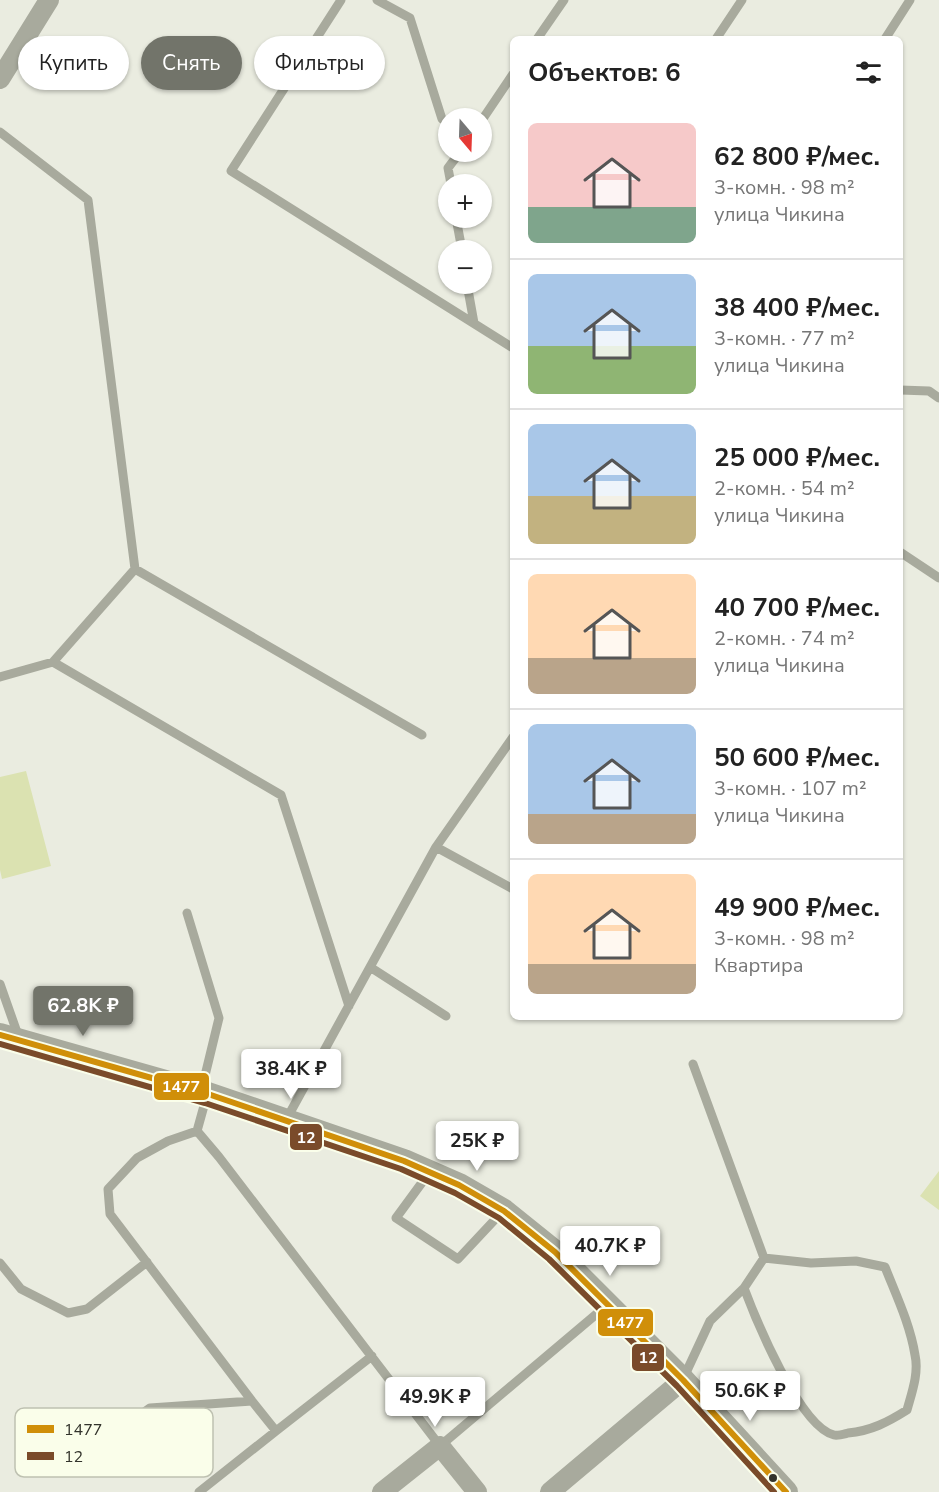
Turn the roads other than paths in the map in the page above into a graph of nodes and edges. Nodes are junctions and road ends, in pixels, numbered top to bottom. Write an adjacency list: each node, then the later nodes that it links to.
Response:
1 (49, 0): 11 (street)
2 (341, 0): 16 (lane)
3 (377, 0): 12 (lane)
4 (564, 0): 7 (lane)
5 (742, 0): 8 (lane)
6 (910, 0): 9 (lane)
7 (539, 36)
8 (718, 36)
9 (887, 36)
10 (510, 78): 13 (lane)
11 (0, 79)
12 (439, 108)
13 (490, 108)
14 (0, 132): 21 (lane)
15 (469, 294): 16 (lane)
16 (474, 323): 17 (lane)
17 (510, 346)
18 (903, 390): 19 (lane)
19 (939, 398)
20 (903, 554): 22 (lane)
21 (135, 568): 23 (lane); 25 (lane)
22 (939, 578)
23 (53, 662): 24 (lane); 32 (lane)
24 (0, 678)
25 (422, 735)
26 (510, 741): 27 (lane)
27 (436, 847): 28 (lane); 30 (lane)
28 (510, 887)
29 (187, 914): 36 (lane)
30 (370, 967): 32 (lane); 33 (lane)
31 (0, 984): 34 (lane)
32 (349, 1006): 37 (lane)
33 (446, 1016)
34 (10, 1038): 36 (street)
35 (693, 1064): 41 (lane)
36 (204, 1093): 37 (street); 38 (lane)
37 (286, 1120): 39 (street)
38 (197, 1131): 42 (lane); 46 (lane)
39 (430, 1172): 40 (street); 40 (lane)
40 (504, 1211): 45 (street)
41 (764, 1258): 44 (lane); 44 (lane)
42 (147, 1262): 43 (lane); 48 (lane)
43 (0, 1263)
44 (744, 1288): 47 (lane)
45 (607, 1304): 47 (street); 51 (lane)
46 (372, 1356): 50 (lane); 51 (lane)
47 (683, 1380): 55 (street); 56 (street)
48 (252, 1401): 49 (lane); 50 (lane)
49 (150, 1408)
50 (276, 1431): 52 (lane)
51 (440, 1446): 53 (street); 54 (street)
52 (200, 1492)
53 (382, 1492)
54 (477, 1492)
55 (550, 1492)
56 (786, 1492)

